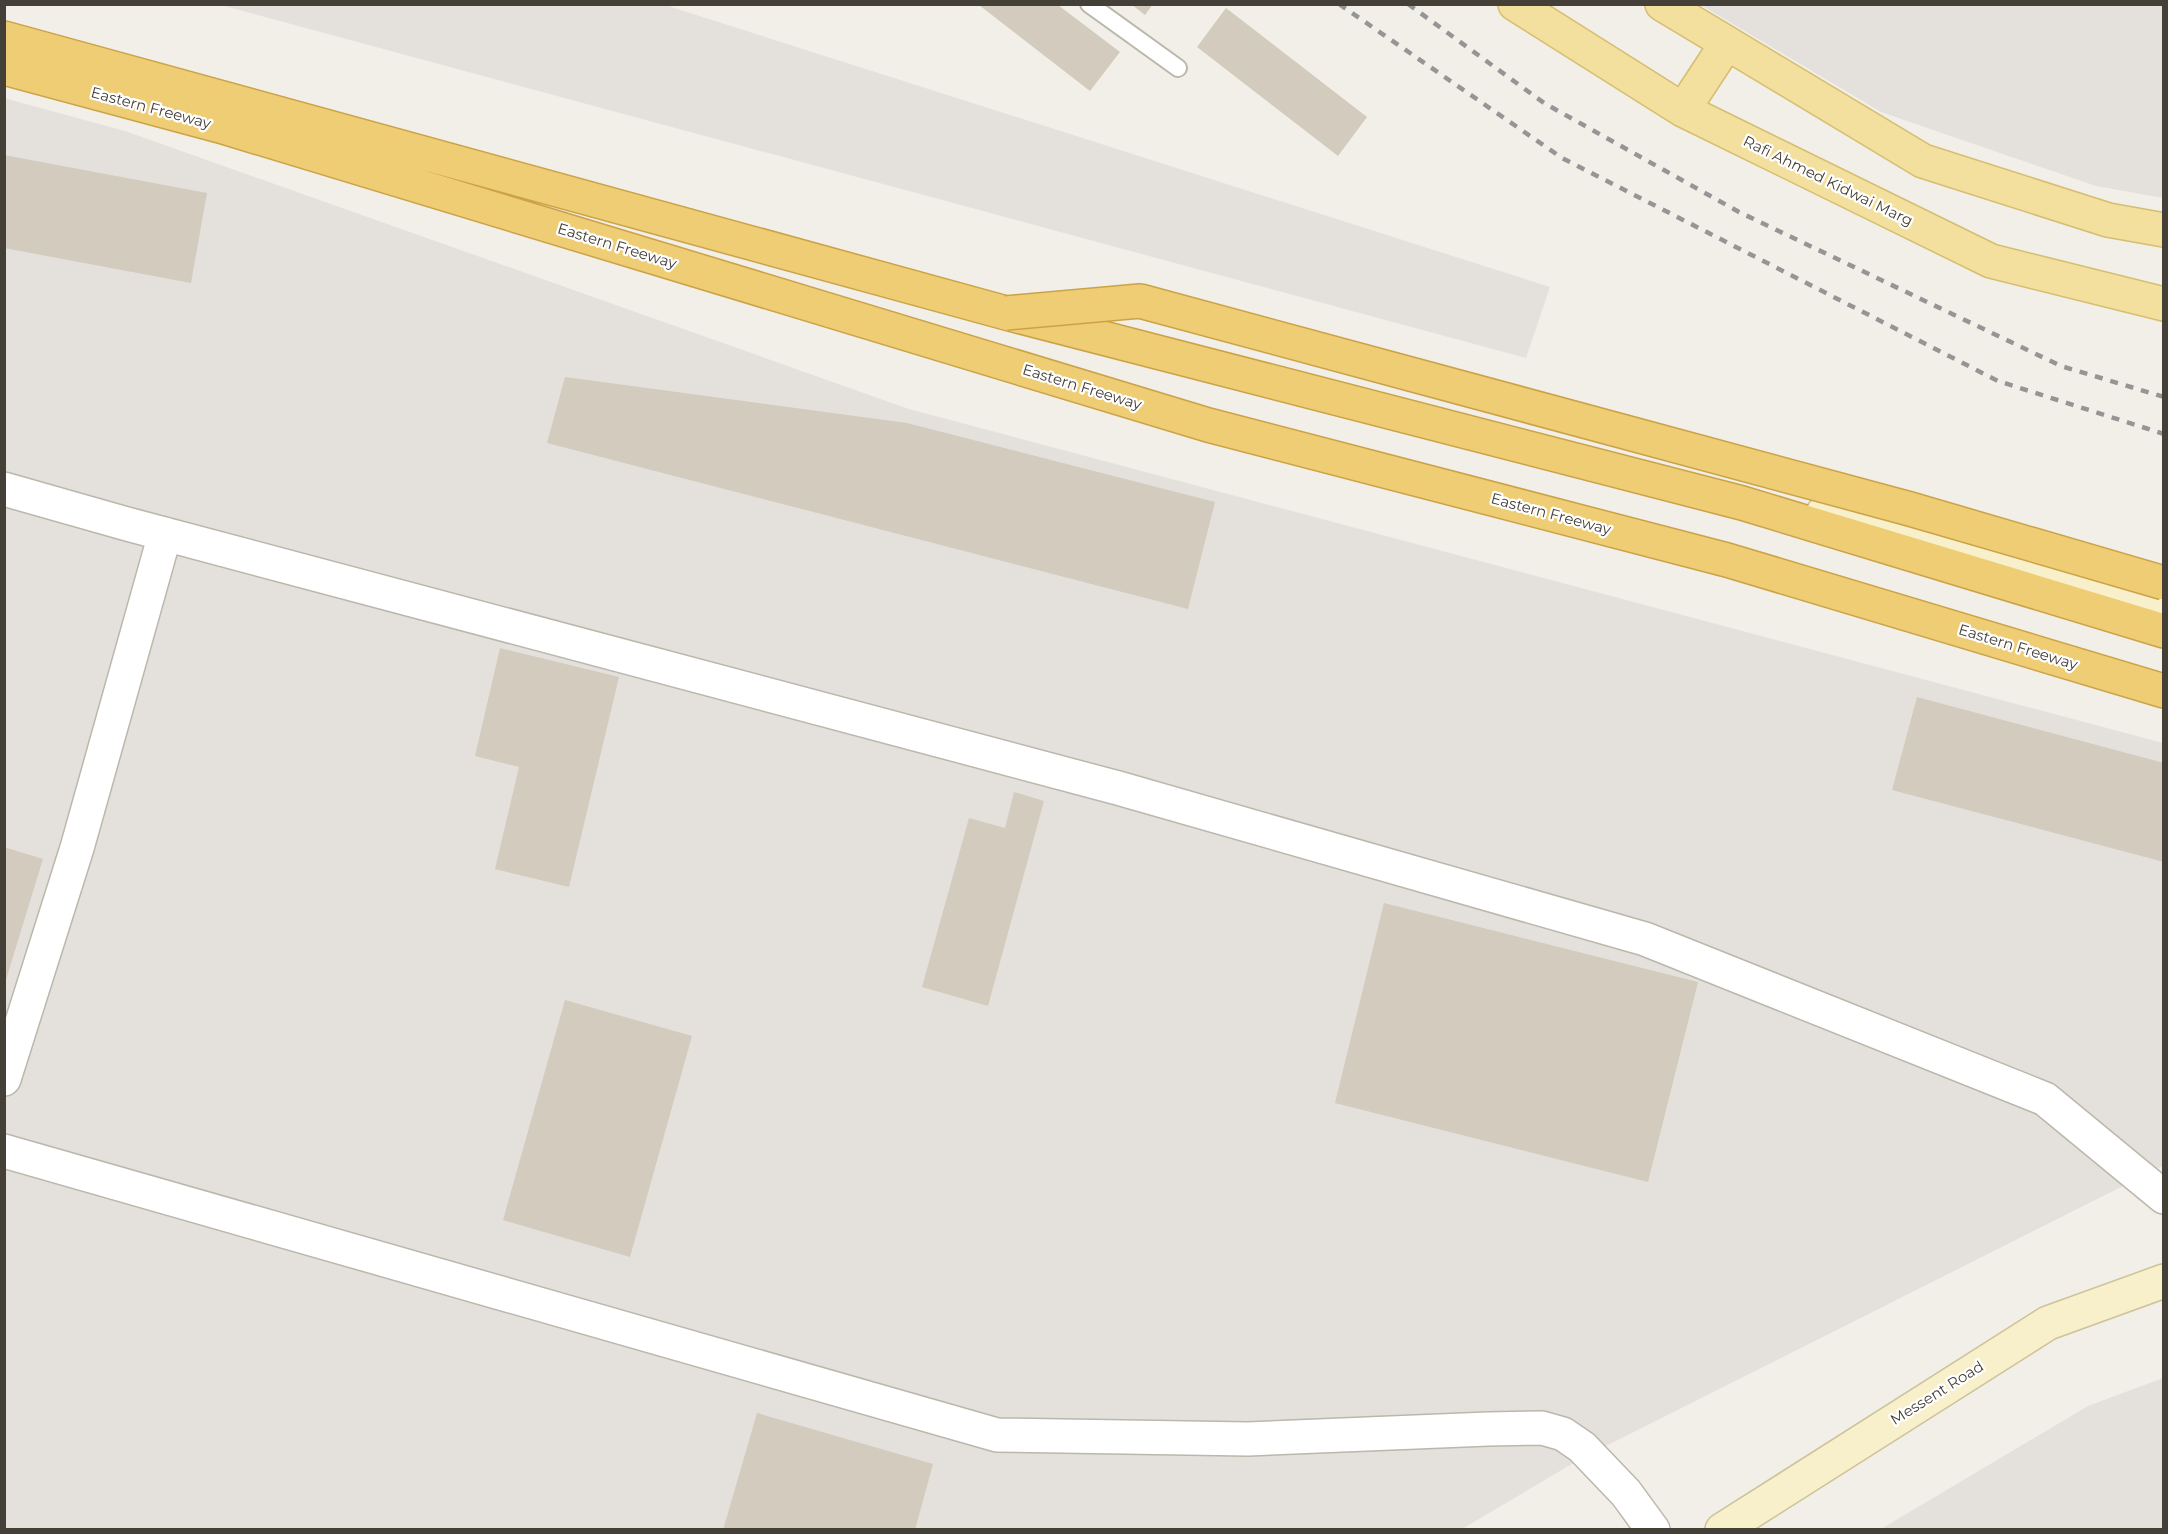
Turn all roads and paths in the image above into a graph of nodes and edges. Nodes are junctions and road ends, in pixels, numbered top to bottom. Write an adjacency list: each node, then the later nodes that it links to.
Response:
1 (1089, 4): 9 (lane)
2 (1515, 4): 10 (main road, Rafi Ahmed Kidwai Marg)
3 (1662, 4): 6 (main road)
4 (4, 24): 17 (street)
5 (4, 38): 13 (highway, Eastern Freeway)
6 (1727, 43): 10 (main road); 11 (main road)
7 (4, 64): 20 (street)
8 (4, 68): 19 (highway, Eastern Freeway)
9 (1178, 68)
10 (1683, 110): 12 (main road, Rafi Ahmed Kidwai Marg)
11 (2163, 230)
12 (2163, 304)
13 (1006, 313): 16 (highway, bridge); 18 (highway, Eastern Freeway)
14 (4, 489): 15 (street)
15 (165, 534): 23 (street); 25 (street)
16 (2163, 583)
17 (2163, 605)
18 (2163, 632)
19 (1998, 642): 21 (highway, Eastern Freeway); 22 (highway)
20 (2163, 679)
21 (2163, 691)
22 (2163, 711)
23 (4, 1079)
24 (4, 1152): 27 (street)
25 (2163, 1197)
26 (2163, 1281): 28 (street, Messent Road)
27 (1653, 1530)
28 (1722, 1530)

